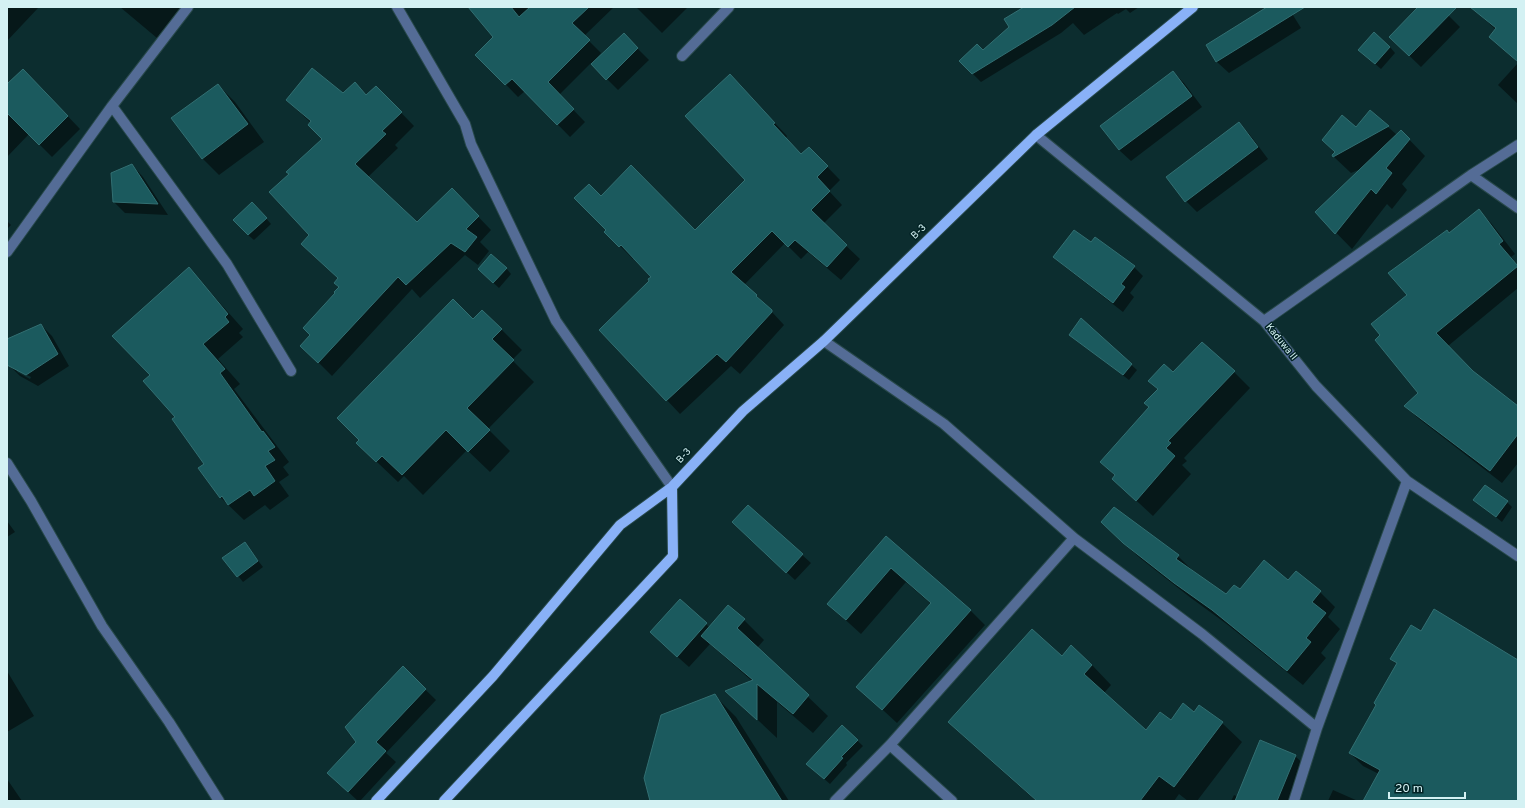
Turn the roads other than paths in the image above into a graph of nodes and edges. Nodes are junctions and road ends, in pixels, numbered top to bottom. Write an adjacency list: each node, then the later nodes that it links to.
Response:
1 (188, 7): 6 (street)
2 (397, 7): 17 (street)
3 (729, 7): 5 (street)
4 (1194, 7): 7 (main road, B-3)
5 (682, 56)
6 (112, 106): 11 (street); 14 (street)
7 (1036, 135): 12 (street, Kaduwa II); 13 (main road, B-3)
8 (1518, 145): 9 (street)
9 (1471, 175): 10 (street); 12 (street)
10 (1518, 208)
11 (7, 252)
12 (1264, 321): 16 (street, Kaduwa II)
13 (824, 341): 17 (main road, B-3); 18 (street)
14 (291, 371)
15 (7, 463): 22 (street)
16 (1407, 481): 19 (street, Kaduwa II); 20 (street)
17 (672, 487): 23 (main road, B-3); 24 (main road)
18 (1074, 538): 20 (street); 21 (street)
19 (1518, 556)
20 (1317, 728): 27 (street)
21 (890, 745): 25 (street); 26 (street)
22 (219, 801)
23 (376, 801)
24 (444, 801)
25 (835, 801)
26 (952, 801)
27 (1294, 801)

